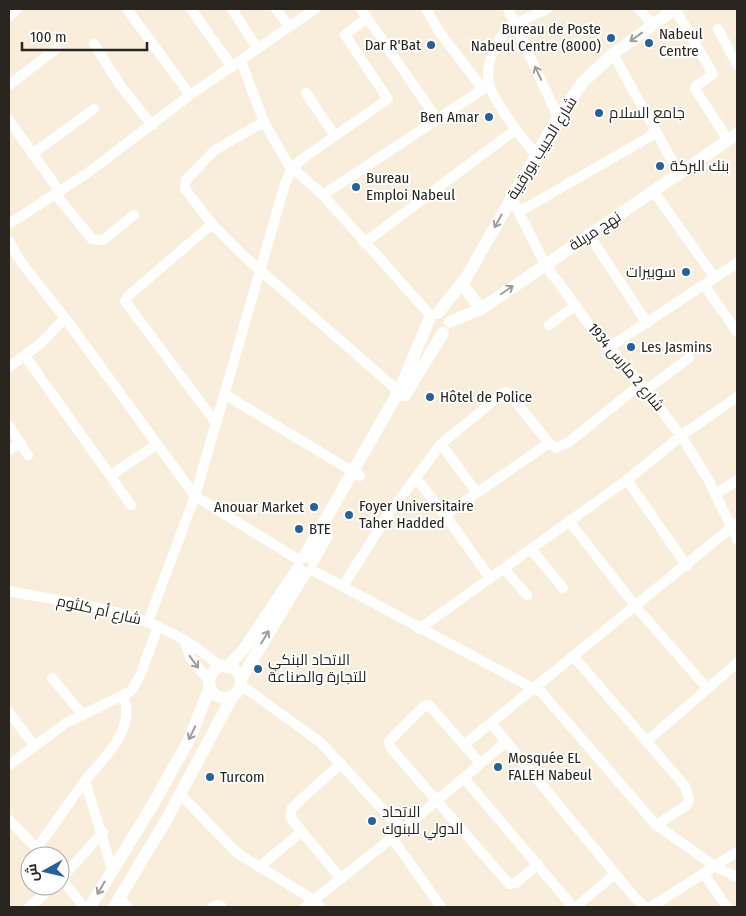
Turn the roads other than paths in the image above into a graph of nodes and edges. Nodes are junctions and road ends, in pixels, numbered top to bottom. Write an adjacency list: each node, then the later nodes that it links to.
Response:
1 (127, 9): 26 (street)
2 (191, 9): 21 (street)
3 (232, 9): 18 (street)
4 (276, 9): 15 (street)
5 (315, 9): 15 (street)
6 (360, 9): 12 (street)
7 (426, 9): 24 (street)
8 (508, 9): 13 (street)
9 (547, 9): 13 (street)
10 (639, 9): 14 (street)
11 (675, 9): 14 (main road, شارع الحبيب بورقيبة); 36 (street)
12 (367, 18): 29 (street); 35 (street)
13 (516, 24): 24 (street); 28 (street, one-way to 13)
14 (653, 25): 20 (main road, شارع الحبيب بورقيبة, one-way to 20)
15 (289, 26): 18 (street)
16 (718, 29): 22 (street)
17 (94, 44): 32 (street)
18 (258, 48): 21 (street)
19 (56, 49): 23 (street)
20 (614, 54): 28 (main road, شارع الحبيب بورقيبة); 34 (street)
21 (236, 64): 26 (street); 31 (street)
22 (737, 65)
23 (9, 85)
24 (486, 87): 29 (street); 33 (street)
25 (306, 93): 35 (street)
26 (190, 95): 32 (street)
27 (94, 109): 37 (street)
28 (558, 117): 38 (main road, شارع الحبيب بورقيبة)
29 (437, 119): 43 (street)
30 (9, 120): 37 (street)
31 (264, 122): 39 (street); 48 (street)
32 (152, 125): 42 (street)
33 (515, 130): 38 (street); 51 (street)
34 (656, 133): 40 (street); 45 (street)
35 (335, 136): 39 (street)
36 (733, 137): 40 (main road, نهج مربلة)
37 (32, 154): 42 (street)
38 (536, 155): 44 (main road, شارع الحبيب بورقيبة)
39 (291, 170): 43 (street); 54 (street)
40 (679, 173): 41 (main road, نهج مربلة)
41 (654, 192): 49 (main road, نهج مربلة); 55 (street)
42 (58, 194): 46 (street); 47 (street)
43 (322, 195): 51 (street)
44 (511, 197): 45 (street, شارع 2 مارس 1934); 56 (main road, شارع الحبيب بورقيبة, one-way to 56)
45 (518, 212): 53 (street, شارع 2 مارس 1934)
46 (134, 215)
47 (9, 224)
48 (212, 224): 54 (street); 74 (street)
49 (589, 235): 53 (main road, نهج مربلة); 62 (street)
50 (9, 241): 61 (street)
51 (364, 243): 60 (street)
52 (737, 263): 55 (street)
53 (545, 264): 58 (street, شارع 2 مارس 1934); 59 (main road, نهج مربلة, one-way to 53)
54 (260, 269): 71 (street); 72 (street)
55 (715, 278): 57 (street)
56 (462, 283): 59 (main road); 60 (main road, شارع الحبيب بورقيبة)
57 (704, 285): 62 (street); 65 (street)
58 (576, 305): 63 (street); 66 (street, شارع 2 مارس 1934)
59 (481, 308): 64 (main road, نهج مربلة)
60 (433, 316): 64 (main road); 64 (main road); 72 (main road, شارع الحبيب بورقيبة)
61 (65, 318): 67 (street); 79 (street)
62 (647, 323): 66 (street)
63 (549, 325)
64 (447, 328): 72 (main road)
65 (737, 330)
66 (608, 348): 70 (street, شارع 2 مارس 1934)
67 (25, 356): 69 (street); 84 (street)
68 (689, 358): 70 (street)
69 (9, 367)
70 (643, 387): 76 (street, شارع 2 مارس 1934); 78 (street)
71 (224, 394): 74 (street); 83 (street)
72 (402, 394): 83 (main road)
73 (737, 397): 76 (street)
74 (216, 423): 90 (street)
75 (9, 426): 77 (street)
76 (681, 436): 86 (street); 89 (street, شارع 2 مارس 1934)
77 (20, 443): 81 (street); 82 (street)
78 (549, 443): 80 (street); 88 (street)
79 (157, 444): 84 (street); 90 (street)
80 (441, 444): 85 (street); 88 (street)
81 (9, 450)
82 (28, 455)
83 (357, 474): 97 (main road)
84 (110, 476): 91 (street)
85 (416, 478): 92 (street); 101 (street)
86 (627, 480): 93 (street); 98 (street)
87 (737, 480): 89 (street)
88 (477, 492): 92 (street)
89 (716, 494): 94 (street, شارع 2 مارس 1934)
90 (195, 496): 97 (street); 106 (street)
91 (131, 505)
92 (445, 515): 100 (street)
93 (569, 521): 96 (street); 105 (street)
94 (735, 525): 95 (street, شارع 2 مارس 1934); 98 (street)
95 (737, 539)
96 (530, 549): 99 (street); 102 (street)
97 (305, 565): 101 (street); 111 (main road); 113 (main road, one-way to 97)
98 (687, 566): 105 (street)
99 (504, 569): 100 (street); 104 (street)
100 (490, 578): 107 (street)
101 (343, 586): 107 (street)
102 (564, 588)
103 (9, 591): 106 (street, شارع أم كلثوم)
104 (527, 595)
105 (636, 607): 109 (street); 115 (street)
106 (153, 624): 108 (street, شارع أم كلثوم); 117 (street)
107 (419, 629): 116 (street)
108 (185, 641): 111 (street, شارع أم كلثوم); 114 (street, one-way to 114)
109 (574, 657): 116 (street); 123 (street)
110 (737, 663): 115 (street)
111 (224, 667): 113 (main road); 114 (main road)
112 (52, 678): 120 (street)
113 (241, 682): 118 (main road); 126 (street)
114 (209, 684): 118 (main road); 146 (main road, one-way to 146)
115 (707, 688): 123 (street)
116 (535, 689): 121 (street); 134 (street)
117 (123, 696): 120 (street); 130 (street)
118 (232, 697): 131 (main road)
119 (9, 712): 125 (street)
120 (83, 715): 125 (street)
121 (491, 723): 122 (street); 124 (street)
122 (506, 742): 127 (street); 147 (street)
123 (646, 742): 134 (street)
124 (465, 744): 127 (street); 132 (street)
125 (34, 745): 128 (street)
126 (341, 763): 135 (street); 137 (street)
127 (480, 763): 129 (street)
128 (9, 765)
129 (464, 778): 132 (street); 142 (street)
130 (85, 781): 136 (street); 140 (street)
131 (180, 794): 143 (street); 153 (main road)
132 (437, 800): 135 (street); 142 (street)
133 (9, 820): 139 (street)
134 (656, 825): 144 (street)
135 (402, 830): 138 (street)
136 (103, 832): 145 (street); 146 (street)
137 (300, 832): 143 (street); 150 (street)
138 (392, 838): 150 (street); 161 (street)
139 (35, 846)
140 (45, 846)
141 (737, 852): 144 (street)
142 (538, 864): 162 (street)
143 (259, 867): 154 (street)
144 (716, 867): 148 (street); 149 (street)
145 (70, 869)
146 (112, 870): 157 (main road, one-way to 157)
147 (616, 874): 162 (street); 163 (street)
148 (704, 874): 164 (street); 165 (street)
149 (737, 877)
150 (341, 879): 154 (street)
151 (70, 892): 156 (street)
152 (42, 896): 155 (street)
153 (121, 904)
154 (317, 904): 160 (street)
155 (29, 907)
156 (84, 907)
157 (90, 907)
158 (212, 907): 159 (street)
159 (222, 907)
160 (305, 907)
161 (441, 907)
162 (574, 907)
163 (646, 907)
164 (651, 907)
165 (727, 907)

